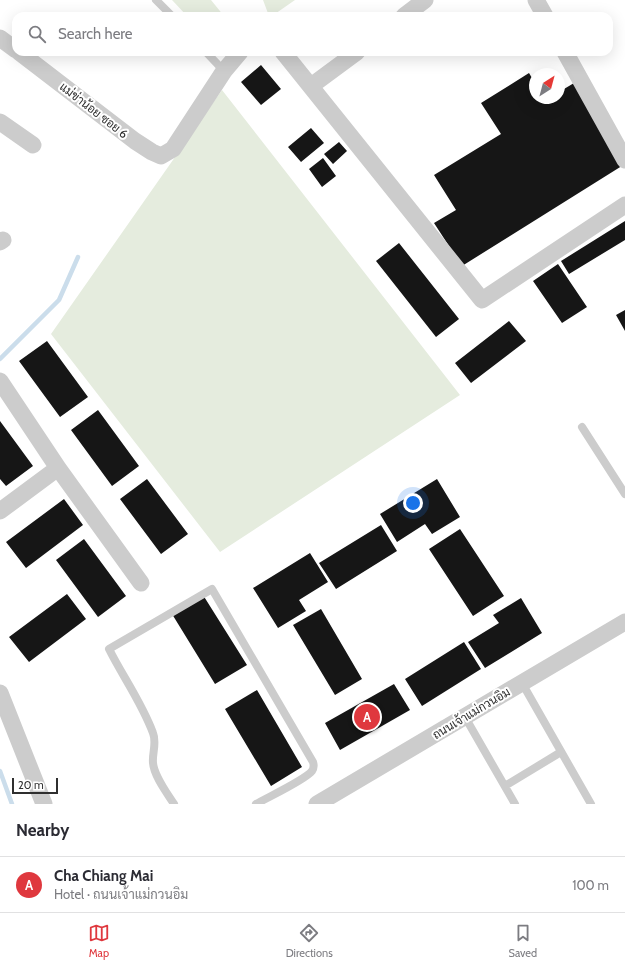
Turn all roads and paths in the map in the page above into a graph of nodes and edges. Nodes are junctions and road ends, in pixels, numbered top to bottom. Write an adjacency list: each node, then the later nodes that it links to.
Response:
1 (156, 0): 4 (lane)
2 (425, 0): 5 (street)
3 (536, 0): 6 (street)
4 (168, 12)
5 (409, 12)
6 (543, 12)
7 (0, 38): 8 (street)
8 (12, 47)
9 (24, 56): 15 (street, แม่ข่าน้อย ซอย 6)
10 (210, 56): 15 (lane)
11 (237, 56): 15 (street)
12 (286, 56): 16 (street)
13 (351, 56): 16 (street)
14 (567, 56): 19 (street)
15 (224, 71)
16 (311, 86): 20 (street)
17 (0, 122): 18 (street)
18 (33, 145)
19 (625, 160)
20 (625, 205)
21 (0, 381): 23 (street)
22 (582, 427): 24 (lane)
23 (58, 468): 25 (street); 26 (street)
24 (625, 494)
25 (0, 510)
26 (141, 583)
27 (625, 622): 28 (street, ถนนเจ้าแม่กวนอิม)
28 (522, 683): 30 (street, ถนนเจ้าแม่กวนอิม); 31 (lane)
29 (0, 694): 33 (street)
30 (465, 717): 32 (lane); 36 (street, ถนนเจ้าแม่กวนอิม)
31 (561, 752): 32 (lane); 38 (lane)
32 (505, 786): 37 (lane)
33 (44, 804)
34 (174, 804): 35 (lane)
35 (256, 804)
36 (317, 804)
37 (515, 804)
38 (591, 804)

